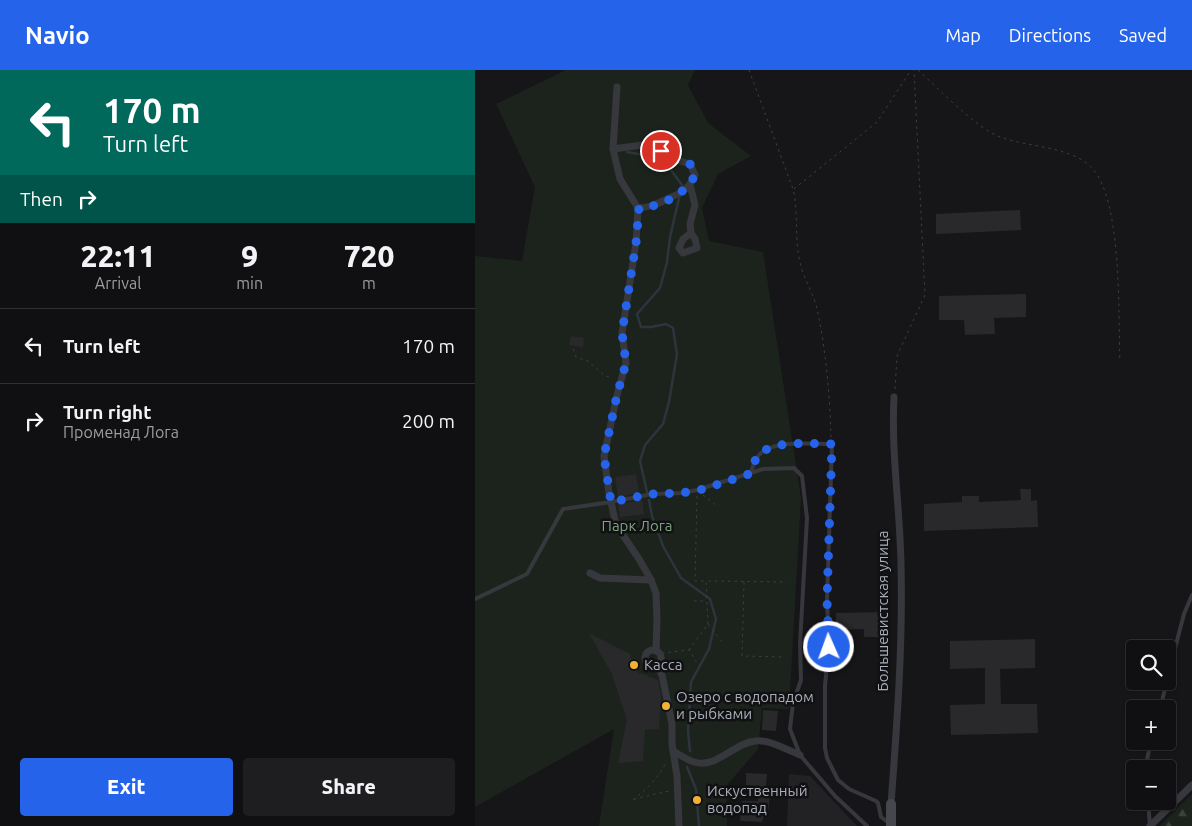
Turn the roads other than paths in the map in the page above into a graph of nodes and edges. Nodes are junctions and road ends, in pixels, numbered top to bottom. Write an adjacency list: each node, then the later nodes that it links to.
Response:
1 (617, 87): 2 (street)
2 (613, 149): 3 (street); 4 (street)
3 (690, 185): 4 (street); 5 (street)
4 (639, 208): 8 (street)
5 (691, 232)
6 (894, 397): 19 (street, Большевистская улица)
7 (749, 474): 8 (lane); 17 (lane); 21 (lane)
8 (611, 502): 10 (street); 12 (lane)
9 (590, 573): 10 (street)
10 (651, 580): 14 (street)
11 (1192, 596): 13 (lane)
12 (475, 599)
13 (1176, 645)
14 (657, 653): 15 (street); 15 (street)
15 (656, 665): 16 (street)
16 (673, 751): 17 (street); 22 (street)
17 (800, 755): 23 (lane)
18 (1192, 785): 24 (street)
19 (891, 804): 21 (street, Большевистская улица)
20 (1149, 810): 24 (lane)
21 (891, 825)
22 (679, 826)
23 (867, 826)
24 (1150, 826)

